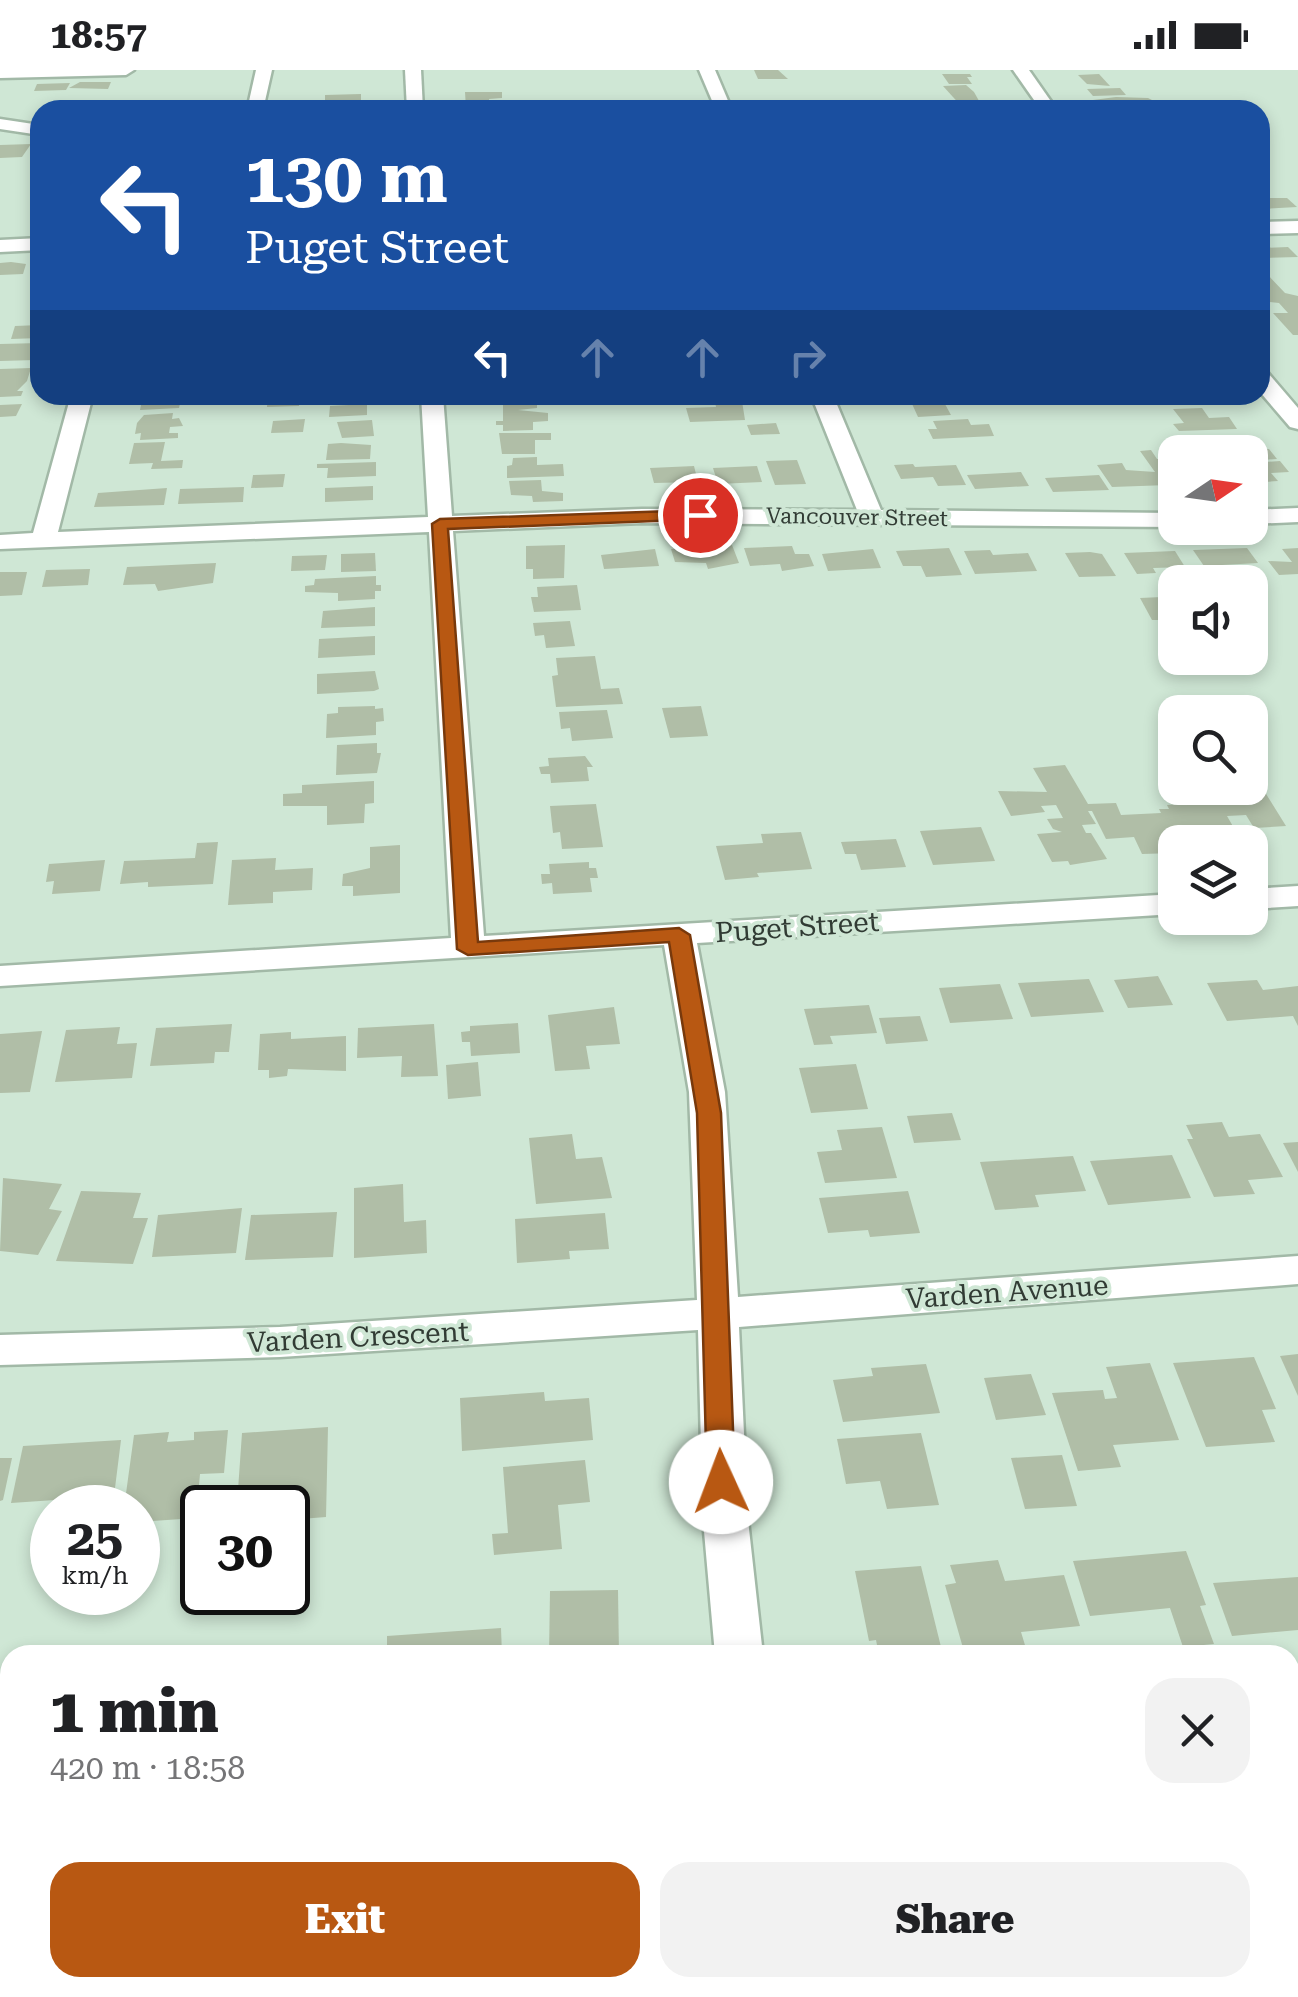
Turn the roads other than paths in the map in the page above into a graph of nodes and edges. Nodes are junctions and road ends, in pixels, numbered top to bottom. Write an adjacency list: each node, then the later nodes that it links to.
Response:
1 (126, 70): 6 (street)
2 (264, 70): 8 (street)
3 (413, 70): 9 (street)
4 (707, 70): 10 (street)
5 (1021, 70): 11 (street)
6 (4, 73): 7 (street)
7 (0, 89)
8 (258, 100)
9 (415, 100)
10 (720, 100)
11 (1041, 100)
12 (0, 124): 13 (street)
13 (30, 128)
14 (1298, 226): 15 (street)
15 (1270, 227)
16 (30, 244): 17 (street)
17 (0, 246)
18 (1270, 390): 22 (street)
19 (79, 405): 28 (street)
20 (433, 405): 27 (street)
21 (826, 405): 25 (street)
22 (1298, 422)
23 (1298, 515): 24 (street)
24 (1268, 516)
25 (872, 518): 26 (street, Vancouver Street); 27 (street, Vancouver Street)
26 (1158, 520)
27 (440, 524): 28 (street, Vancouver Street); 34 (street)
28 (44, 541): 29 (street, Vancouver Street)
29 (0, 542)
30 (1298, 896): 31 (street)
31 (1268, 898)
32 (1158, 905): 33 (street, Puget Street)
33 (679, 935): 34 (street, Puget Street); 37 (street)
34 (468, 949): 35 (street, Puget Street)
35 (0, 976)
36 (1298, 1270): 37 (street, Varden Avenue)
37 (715, 1314): 38 (street, Varden Crescent); 39 (street)
38 (0, 1350)
39 (738, 1645)

